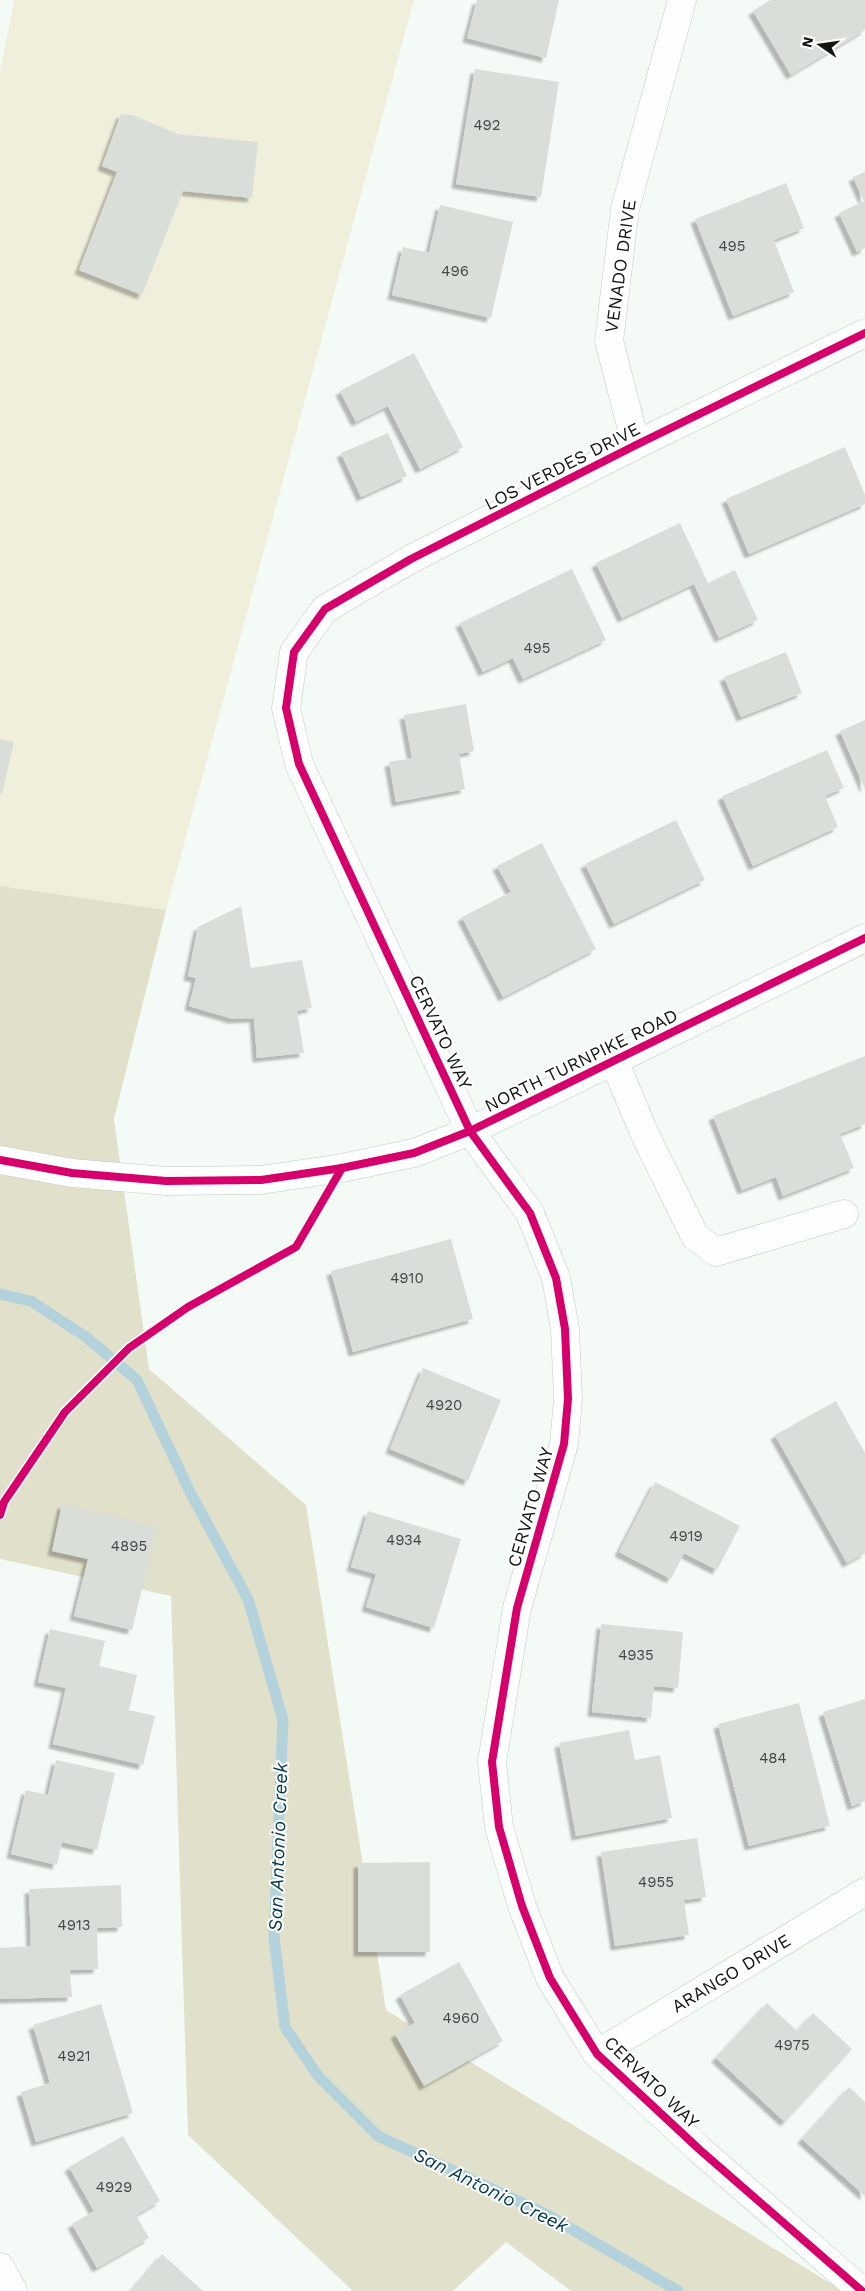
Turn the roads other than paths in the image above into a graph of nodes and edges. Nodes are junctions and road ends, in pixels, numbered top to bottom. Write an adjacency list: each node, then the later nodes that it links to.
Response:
1 (682, 0): 3 (street, VENADO DRIVE)
2 (865, 333): 3 (street, LOS VERDES DRIVE)
3 (636, 445): 4 (street, LOS VERDES DRIVE)
4 (294, 652): 7 (street, CERVATO WAY)
5 (865, 938): 6 (street, NORTH TURNPIKE ROAD)
6 (614, 1061): 7 (street, NORTH TURNPIKE ROAD); 9 (street)
7 (470, 1131): 8 (street, NORTH TURNPIKE ROAD); 11 (street, CERVATO WAY)
8 (0, 1160)
9 (844, 1214)
10 (865, 1892): 11 (street, ARANGO DRIVE)
11 (597, 2054): 14 (street, CERVATO WAY)
12 (0, 2266): 13 (street)
13 (12, 2291)
14 (862, 2291)

